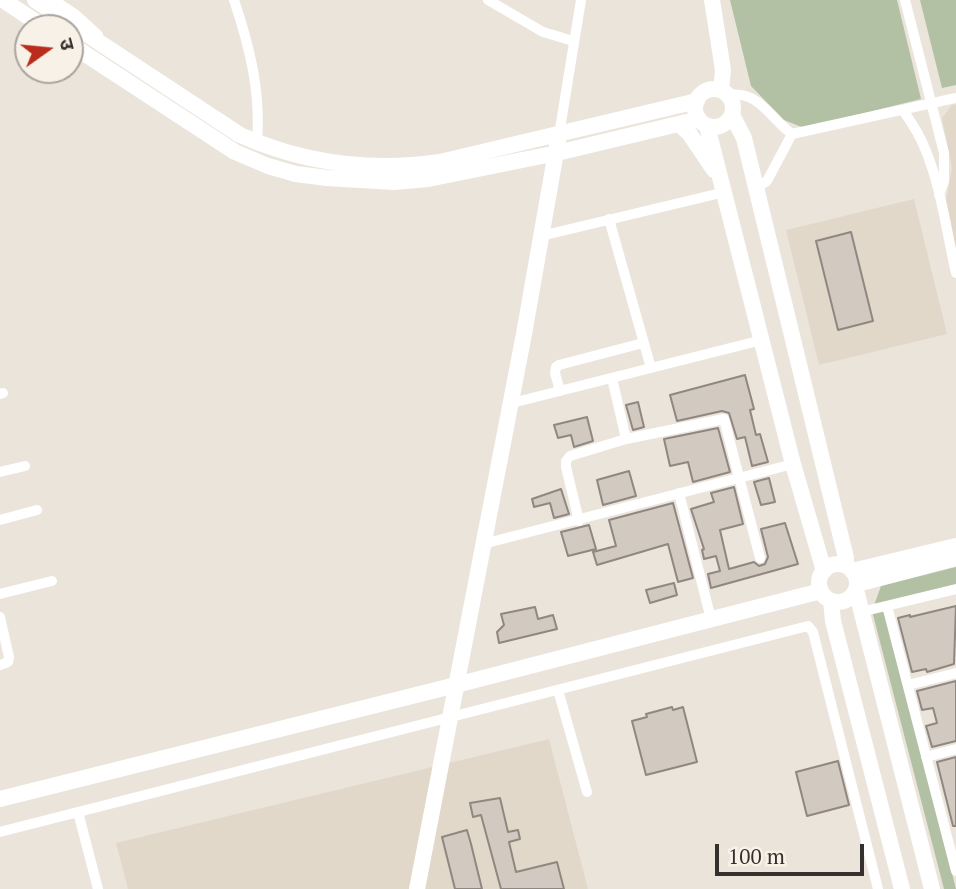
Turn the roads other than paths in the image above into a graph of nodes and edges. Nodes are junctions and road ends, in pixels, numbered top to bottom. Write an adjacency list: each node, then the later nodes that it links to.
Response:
1 (3, 0): 9 (main road)
2 (35, 0): 11 (main road)
3 (54, 0): 11 (street)
4 (234, 0): 23 (street)
5 (488, 0): 10 (street)
6 (581, 0): 10 (street)
7 (712, 0): 13 (main road)
8 (905, 0): 16 (street)
9 (24, 14)
10 (573, 41): 22 (street)
11 (107, 48): 23 (main road)
12 (84, 55): 24 (main road)
13 (725, 92): 15 (main road); 18 (main road); 21 (street)
14 (956, 97): 16 (street)
15 (697, 101): 19 (main road); 22 (main road)
16 (931, 104): 17 (street); 27 (street)
17 (903, 110): 21 (street); 27 (street)
18 (732, 115): 19 (main road); 26 (main road)
19 (703, 122): 20 (main road); 25 (main road)
20 (678, 124): 24 (main road); 25 (main road)
21 (792, 134): 26 (street)
22 (559, 135): 23 (main road); 24 (main road)
23 (257, 142)
24 (557, 153): 29 (main road)
25 (723, 188): 28 (street); 31 (main road)
26 (756, 188): 39 (main road)
27 (939, 195): 30 (street)
28 (609, 219): 29 (street); 32 (street)
29 (541, 236): 36 (main road)
30 (956, 273)
31 (762, 340): 33 (street); 40 (main road)
32 (643, 343): 33 (street); 35 (street)
33 (651, 368): 34 (street)
34 (612, 378): 35 (street); 37 (street)
35 (560, 391): 36 (street)
36 (509, 404): 47 (main road)
37 (626, 439): 42 (street); 46 (street)
38 (25, 466): 41 (street)
39 (823, 468): 40 (main road); 52 (main road)
40 (795, 470): 42 (street); 51 (main road)
41 (0, 472)
42 (739, 477): 43 (street); 49 (street)
43 (679, 493): 46 (street); 60 (street)
44 (37, 510): 45 (street)
45 (0, 520)
46 (579, 521): 47 (street)
47 (483, 544): 63 (main road)
48 (956, 546): 52 (main road)
49 (760, 558)
50 (956, 558): 52 (main road)
51 (824, 571): 52 (main road); 56 (main road)
52 (853, 578): 56 (main road); 58 (main road)
53 (52, 581): 55 (street)
54 (956, 589): 57 (street)
55 (0, 594)
56 (826, 596): 60 (main road); 77 (main road)
57 (887, 606): 58 (street); 64 (street)
58 (861, 612): 78 (main road)
59 (0, 617): 61 (street)
60 (711, 619): 63 (main road)
61 (0, 666)
62 (956, 673): 64 (street)
63 (456, 685): 66 (main road); 70 (main road)
64 (908, 685): 68 (street)
65 (558, 690): 66 (street); 69 (street); 76 (street)
66 (450, 718): 71 (street); 75 (main road)
67 (956, 749): 68 (street)
68 (926, 757): 73 (street)
69 (587, 792)
70 (0, 799)
71 (78, 813): 72 (street); 74 (street)
72 (0, 832)
73 (956, 872)
74 (98, 889)
75 (417, 889)
76 (878, 889)
77 (902, 889)
78 (932, 889)

